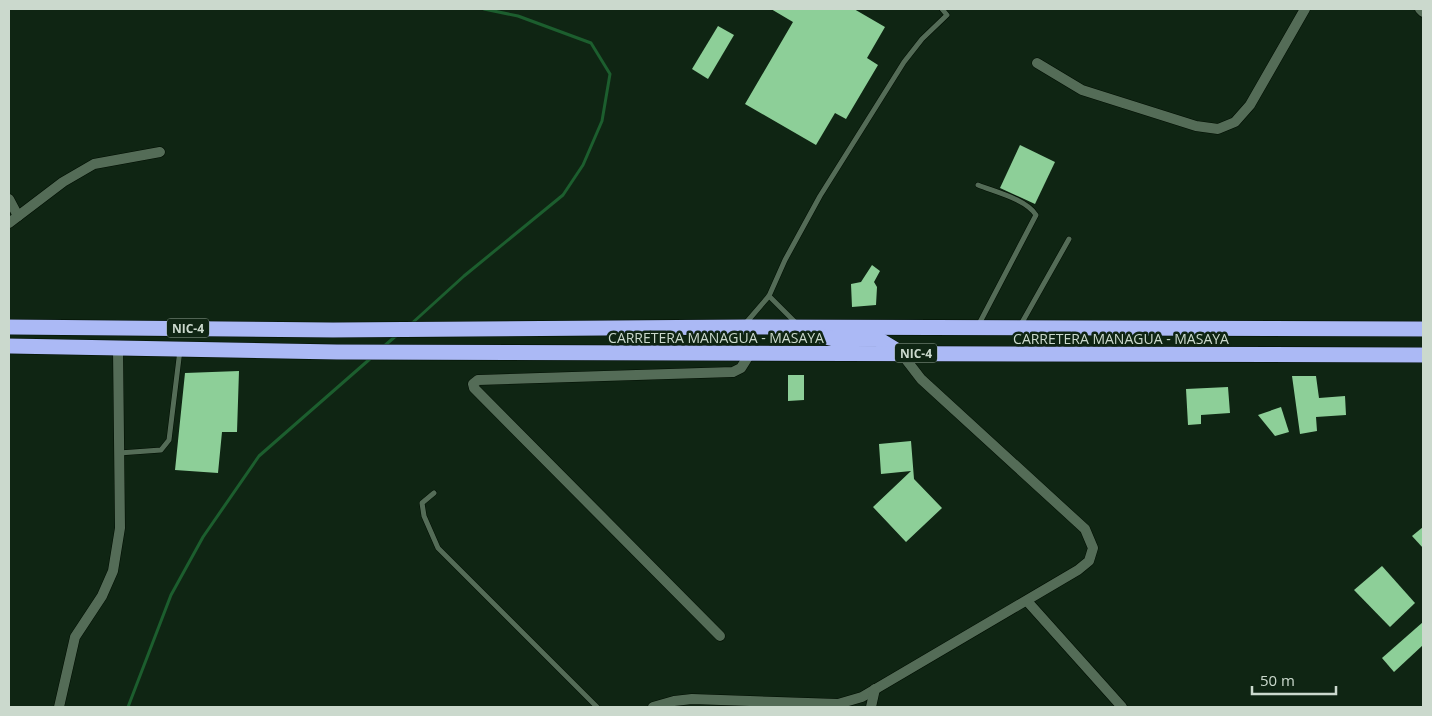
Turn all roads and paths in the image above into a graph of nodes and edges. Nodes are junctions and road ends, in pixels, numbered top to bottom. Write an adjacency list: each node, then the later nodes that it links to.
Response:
1 (942, 9): 12 (lane)
2 (1305, 9): 5 (street)
3 (1420, 9): 4 (street)
4 (1423, 12)
5 (1037, 63)
6 (160, 152): 9 (street)
7 (978, 185): 16 (lane)
8 (9, 199): 9 (street)
9 (18, 216): 10 (street)
10 (9, 223)
11 (1069, 239): 17 (lane)
12 (769, 296): 14 (lane); 15 (lane)
13 (9, 327): 14 (highway, CARRETERA MANAGUA - MASAYA / NIC-4)
14 (743, 327): 15 (highway, CARRETERA MANAGUA - MASAYA / NIC-4); 24 (highway)
15 (802, 328): 16 (highway, CARRETERA MANAGUA - MASAYA / NIC-4); 26 (highway)
16 (977, 328): 17 (highway, CARRETERA MANAGUA - MASAYA / NIC-4)
17 (1019, 328): 20 (highway, CARRETERA MANAGUA - MASAYA / NIC-4)
18 (1252, 328): 19 (highway, CARRETERA MANAGUA - MASAYA / NIC-4); 20 (highway, CARRETERA MANAGUA - MASAYA / NIC-4); 27 (highway)
19 (1423, 328)
20 (1213, 329): 28 (highway)
21 (9, 346): 22 (highway, CARRETERA MANAGUA - MASAYA / NIC-4)
22 (118, 349): 23 (highway, CARRETERA MANAGUA - MASAYA / NIC-4); 30 (street)
23 (180, 350): 24 (highway, CARRETERA MANAGUA - MASAYA / NIC-4); 30 (lane)
24 (673, 352): 25 (highway, CARRETERA MANAGUA - MASAYA / NIC-4)
25 (751, 352): 26 (highway, CARRETERA MANAGUA - MASAYA / NIC-4); 33 (street)
26 (902, 353): 28 (highway, CARRETERA MANAGUA - MASAYA / NIC-4); 32 (street)
27 (1252, 354): 28 (highway, CARRETERA MANAGUA - MASAYA / NIC-4); 29 (highway, CARRETERA MANAGUA - MASAYA / NIC-4)
28 (1213, 355)
29 (1423, 355)
30 (119, 453): 35 (street)
31 (434, 493): 36 (lane)
32 (1027, 601): 34 (street); 39 (street)
33 (720, 636)
34 (875, 689): 37 (street); 38 (street)
35 (59, 707)
36 (597, 707)
37 (653, 707)
38 (870, 707)
39 (1122, 707)

